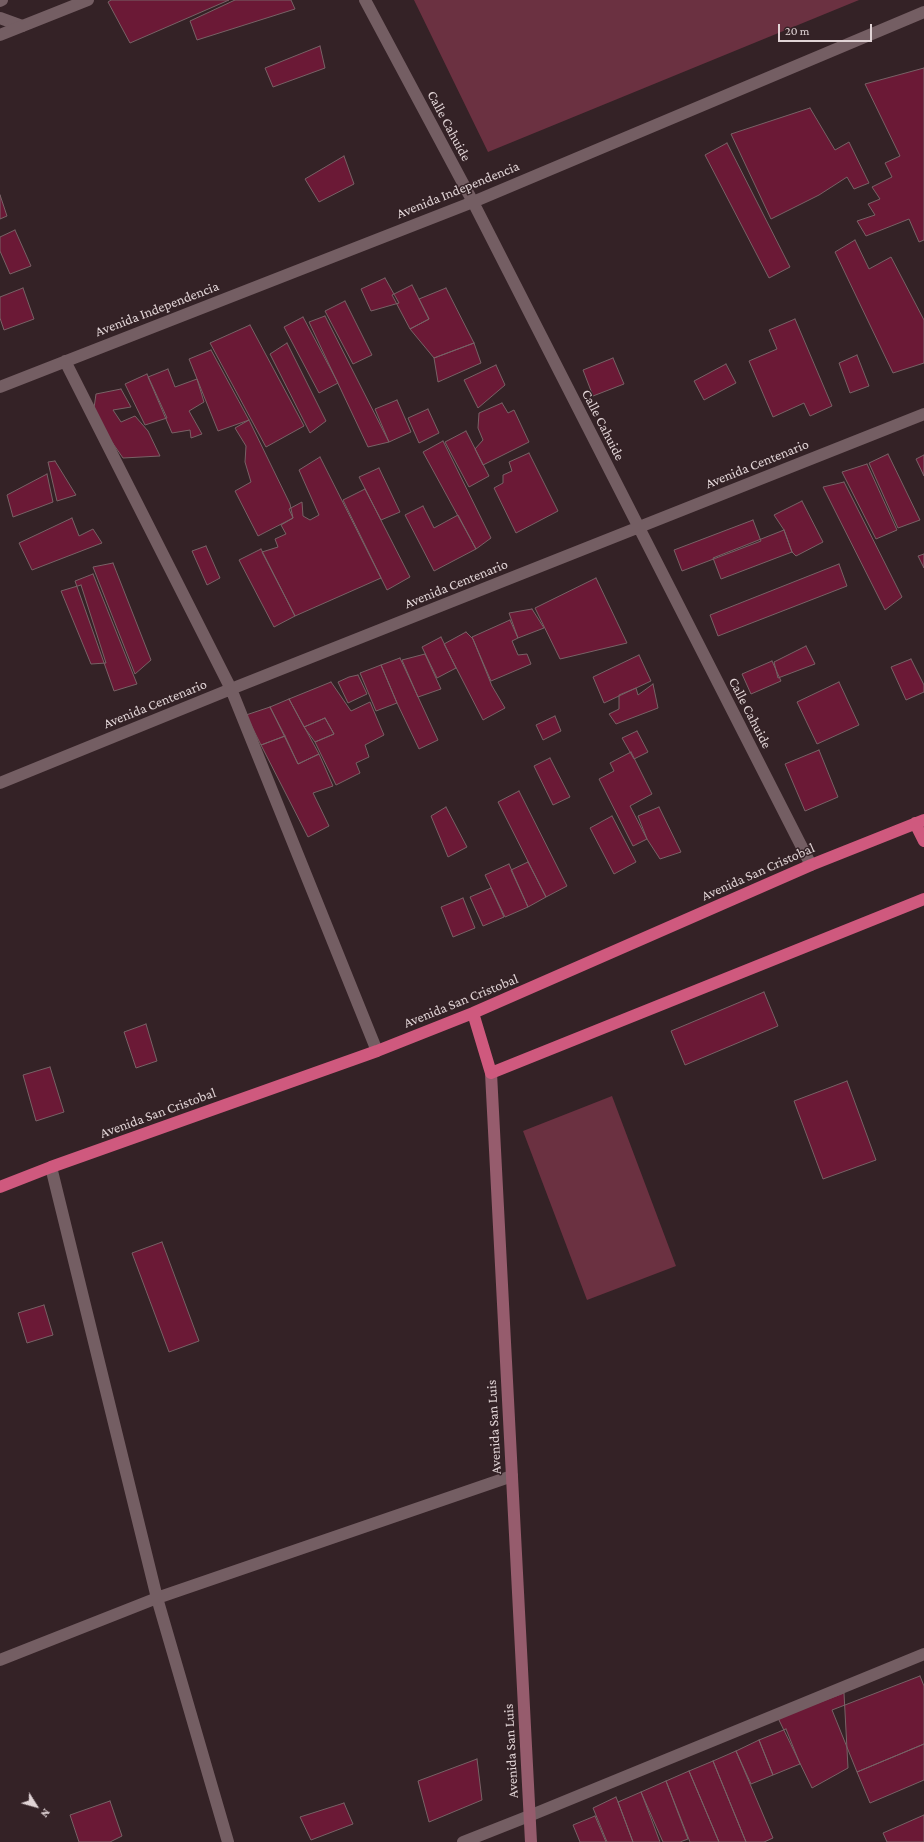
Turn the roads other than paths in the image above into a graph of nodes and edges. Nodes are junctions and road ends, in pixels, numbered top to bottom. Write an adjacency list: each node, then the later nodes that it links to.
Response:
1 (88, 0): 5 (street)
2 (365, 0): 7 (street, Calle Cahuide)
3 (924, 12): 7 (street, Avenida Independencia)
4 (0, 18): 5 (street)
5 (22, 26): 6 (street)
6 (0, 35)
7 (473, 202): 8 (street, Avenida Independencia); 11 (street, Calle Cahuide)
8 (65, 361): 9 (street, Avenida Independencia); 12 (street)
9 (0, 387)
10 (924, 414): 11 (street, Avenida Centenario)
11 (638, 527): 12 (street, Avenida Centenario); 16 (street, Calle Cahuide)
12 (231, 690): 13 (street, Avenida Centenario); 19 (street)
13 (0, 783)
14 (920, 821): 15 (highway); 16 (highway, Avenida San Cristobal)
15 (924, 841)
16 (811, 864): 18 (highway, Avenida San Cristobal)
17 (924, 899): 20 (highway)
18 (473, 1013): 19 (highway, Avenida San Cristobal); 20 (highway, Avenida San Luis)
19 (377, 1051): 21 (highway, Avenida San Cristobal)
20 (491, 1073): 23 (main road, Avenida San Luis)
21 (51, 1167): 22 (highway, Avenida San Cristobal); 24 (street)
22 (0, 1187)
23 (512, 1476): 24 (street); 27 (main road, Avenida San Luis)
24 (158, 1598): 26 (street); 28 (street)
25 (924, 1654): 27 (street)
26 (0, 1660)
27 (529, 1816): 29 (street); 30 (main road, Avenida San Luis)
28 (228, 1842)
29 (463, 1842)
30 (531, 1842)

